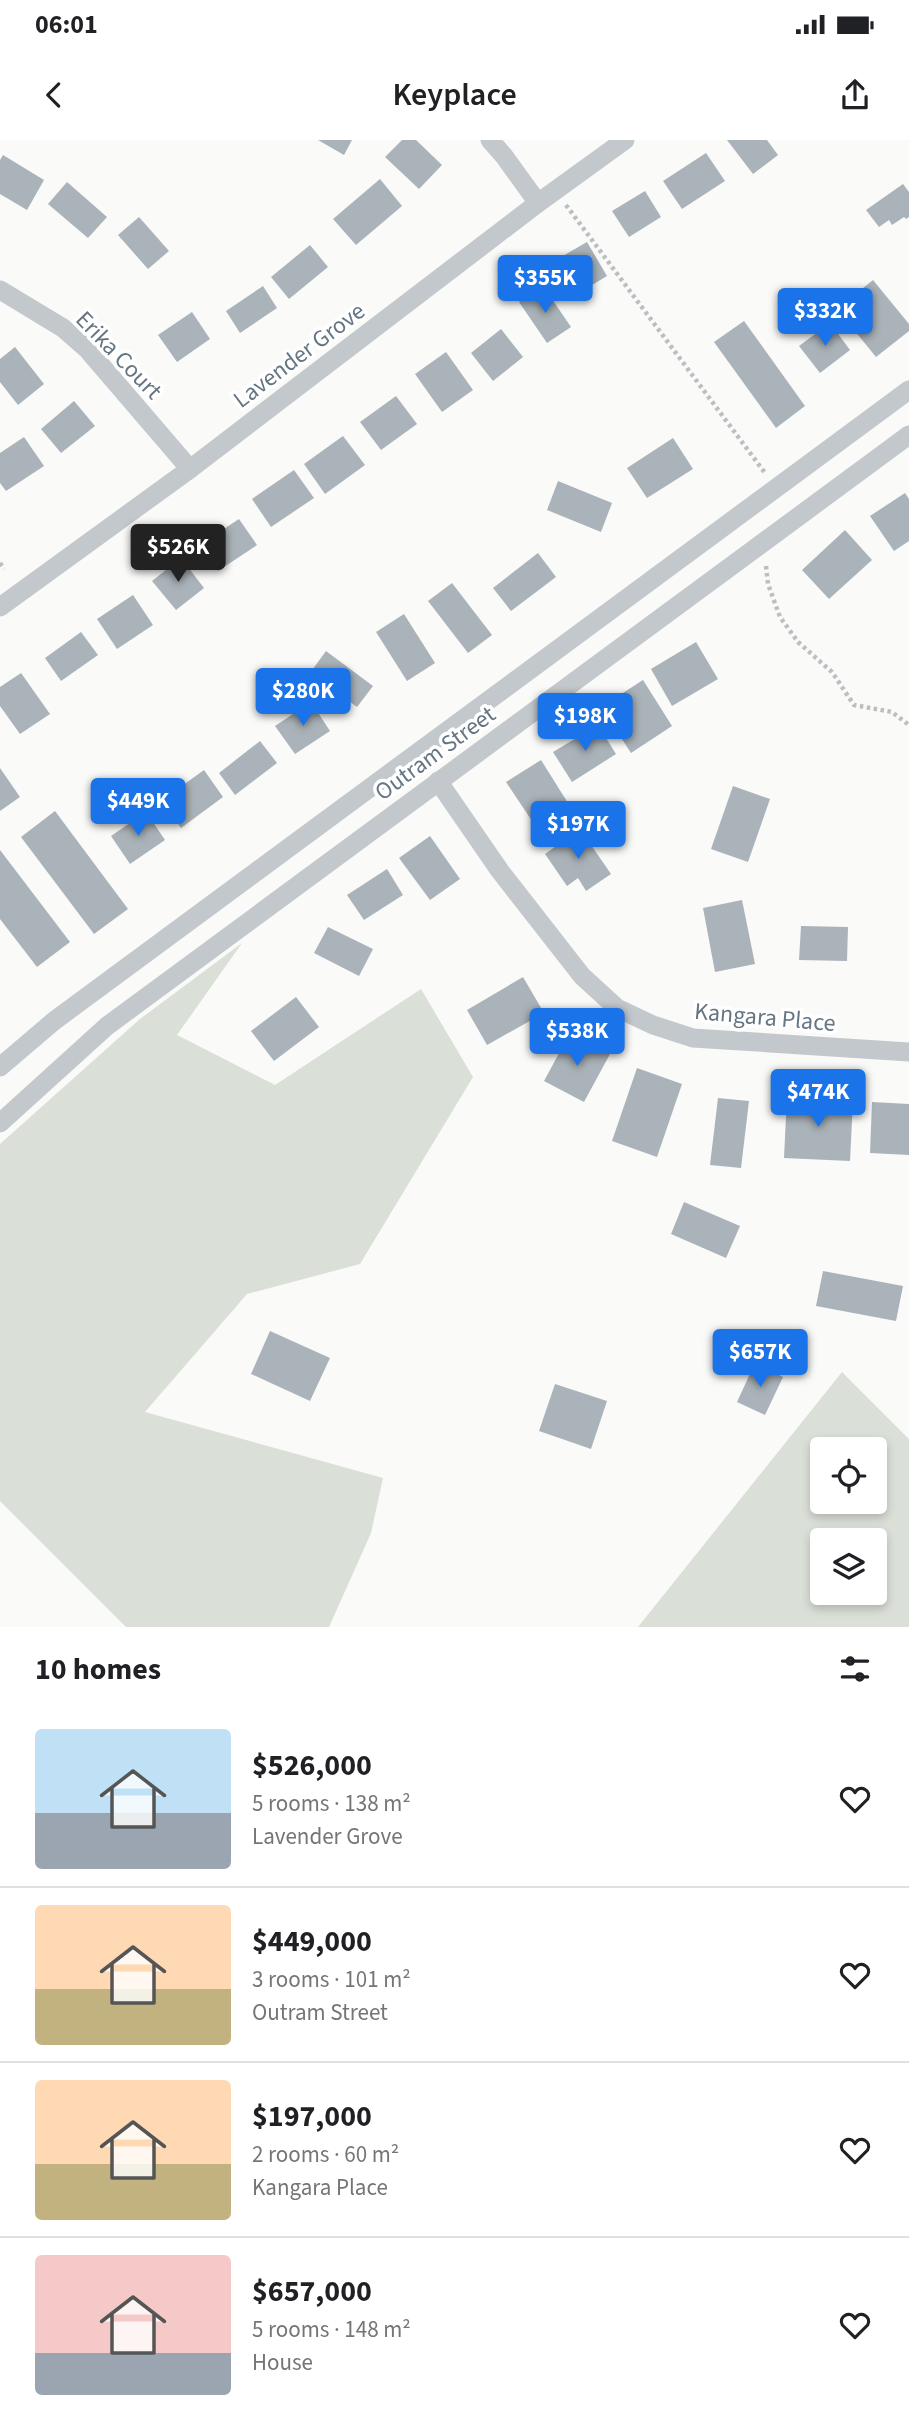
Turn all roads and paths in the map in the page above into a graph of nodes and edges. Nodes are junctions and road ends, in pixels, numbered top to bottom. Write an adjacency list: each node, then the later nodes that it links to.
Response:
1 (490, 140): 4 (street)
2 (625, 140): 3 (street, Lavender Grove)
3 (556, 191): 4 (street, Lavender Grove); 9 (path)
4 (538, 203): 8 (street, Lavender Grove)
5 (0, 290): 8 (street, Erika Court)
6 (909, 390): 9 (street, Outram Street)
7 (909, 435): 10 (street, Outram Street)
8 (190, 469): 13 (street, Lavender Grove)
9 (776, 488): 17 (street, Outram Street)
10 (754, 548): 14 (path); 15 (street, Outram Street)
11 (0, 563): 12 (path)
12 (4, 569)
13 (0, 607)
14 (909, 725)
15 (438, 781): 16 (street, Kangara Place); 18 (street, Outram Street)
16 (909, 1052)
17 (0, 1066)
18 (0, 1123)

